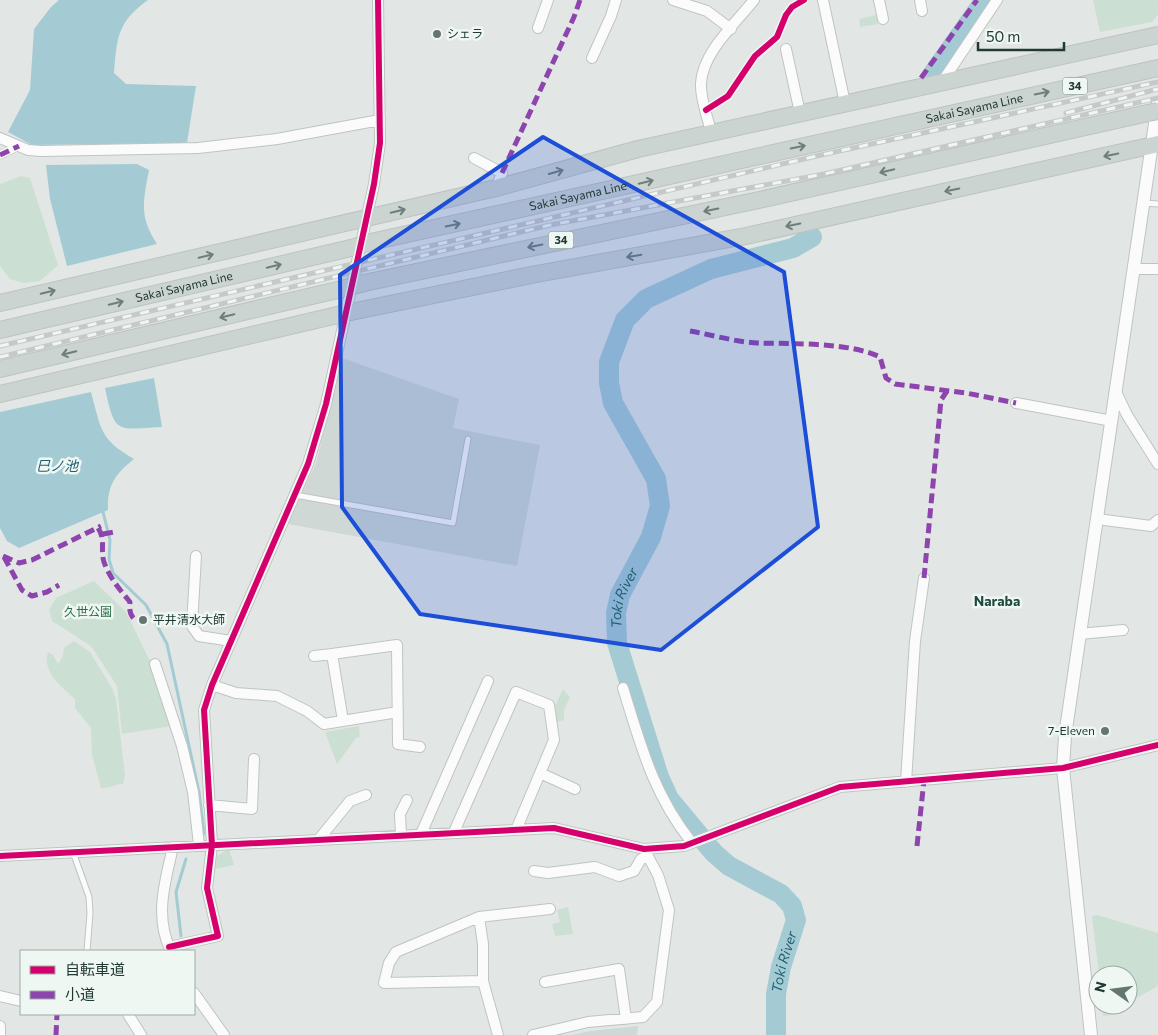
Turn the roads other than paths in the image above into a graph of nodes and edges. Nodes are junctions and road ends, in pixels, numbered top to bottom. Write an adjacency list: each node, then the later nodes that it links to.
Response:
1 (378, 0): 22 (street)
2 (548, 0): 12 (street)
3 (616, 0): 16 (street)
4 (673, 0): 13 (street)
5 (754, 0): 13 (street)
6 (823, 0): 19 (street)
7 (879, 0): 11 (street)
8 (920, 0): 10 (street)
9 (997, 0): 18 (street)
10 (922, 11)
11 (883, 18)
12 (538, 28)
13 (731, 29): 23 (street)
14 (1158, 35): 18 (main road)
15 (786, 49): 21 (street)
16 (592, 58)
17 (1156, 68): 37 (main road, Sakai Sayama Line / 34, one-way to 17, bridge)
18 (942, 82): 19 (main road)
19 (845, 103): 21 (main road)
20 (1155, 109): 25 (street); 38 (main road, 34, one-way to 38, bridge)
21 (800, 113): 23 (main road)
22 (380, 120): 26 (street); 32 (street)
23 (711, 132): 29 (main road, one-way to 23)
24 (0, 138): 26 (street)
25 (1155, 145): 30 (street); 36 (main road, one-way to 36)
26 (20, 146): 27 (street)
27 (0, 155)
28 (474, 158): 29 (street)
29 (496, 188): 32 (main road, one-way to 29)
30 (1143, 203): 31 (lane); 33 (street)
31 (1158, 204)
32 (366, 219): 35 (main road, one-way to 32); 36 (street)
33 (1134, 269): 34 (street); 39 (street)
34 (1158, 269)
35 (0, 303)
36 (346, 313): 40 (main road); 45 (street)
37 (0, 330)
38 (0, 369)
39 (1116, 392): 42 (street); 44 (street)
40 (0, 394)
41 (1016, 403): 42 (street)
42 (1112, 421): 46 (street)
43 (468, 439): 45 (lane)
44 (1158, 464)
45 (295, 495): 52 (street)
46 (1097, 518): 47 (street); 51 (street)
47 (1157, 525)
48 (196, 556): 52 (street)
49 (924, 578): 66 (street)
50 (1123, 630): 51 (street)
51 (1079, 634): 64 (street)
52 (231, 641): 57 (street)
53 (332, 654): 54 (street); 59 (street); 60 (street)
54 (314, 656)
55 (155, 664): 77 (street)
56 (488, 681): 73 (street)
57 (212, 685): 60 (street); 70 (street)
58 (623, 688): 76 (street)
59 (398, 712): 60 (street); 62 (street)
60 (343, 721)
61 (1158, 746): 64 (street)
62 (420, 747)
63 (254, 760): 70 (street)
64 (1063, 768): 66 (street); 101 (street)
65 (540, 774): 67 (street); 71 (street); 72 (street)
66 (906, 782): 76 (street)
67 (575, 788)
68 (366, 795): 75 (street)
69 (407, 800): 74 (street)
70 (209, 805): 78 (street)
71 (516, 830): 72 (street); 81 (street)
72 (454, 832): 73 (street)
73 (421, 834): 74 (street)
74 (401, 835): 75 (street)
75 (319, 839): 78 (street)
76 (693, 842): 81 (street)
77 (199, 845): 78 (street); 79 (street)
78 (212, 845): 86 (street)
79 (173, 847): 80 (street); 86 (street)
80 (73, 852): 82 (street); 87 (lane)
81 (646, 853): 83 (street); 94 (street)
82 (0, 856)
83 (534, 872)
84 (550, 909): 85 (street)
85 (479, 917): 88 (street); 88 (street)
86 (170, 949)
87 (87, 950)
88 (483, 981): 99 (street)
89 (545, 982): 94 (street)
90 (195, 994): 98 (street)
91 (0, 996): 92 (street)
92 (20, 1001)
93 (129, 1015): 97 (street)
94 (626, 1019): 100 (street)
95 (0, 1026): 96 (street)
96 (0, 1035)
97 (141, 1035)
98 (224, 1035)
99 (498, 1035)
100 (533, 1035)
101 (1091, 1035)

